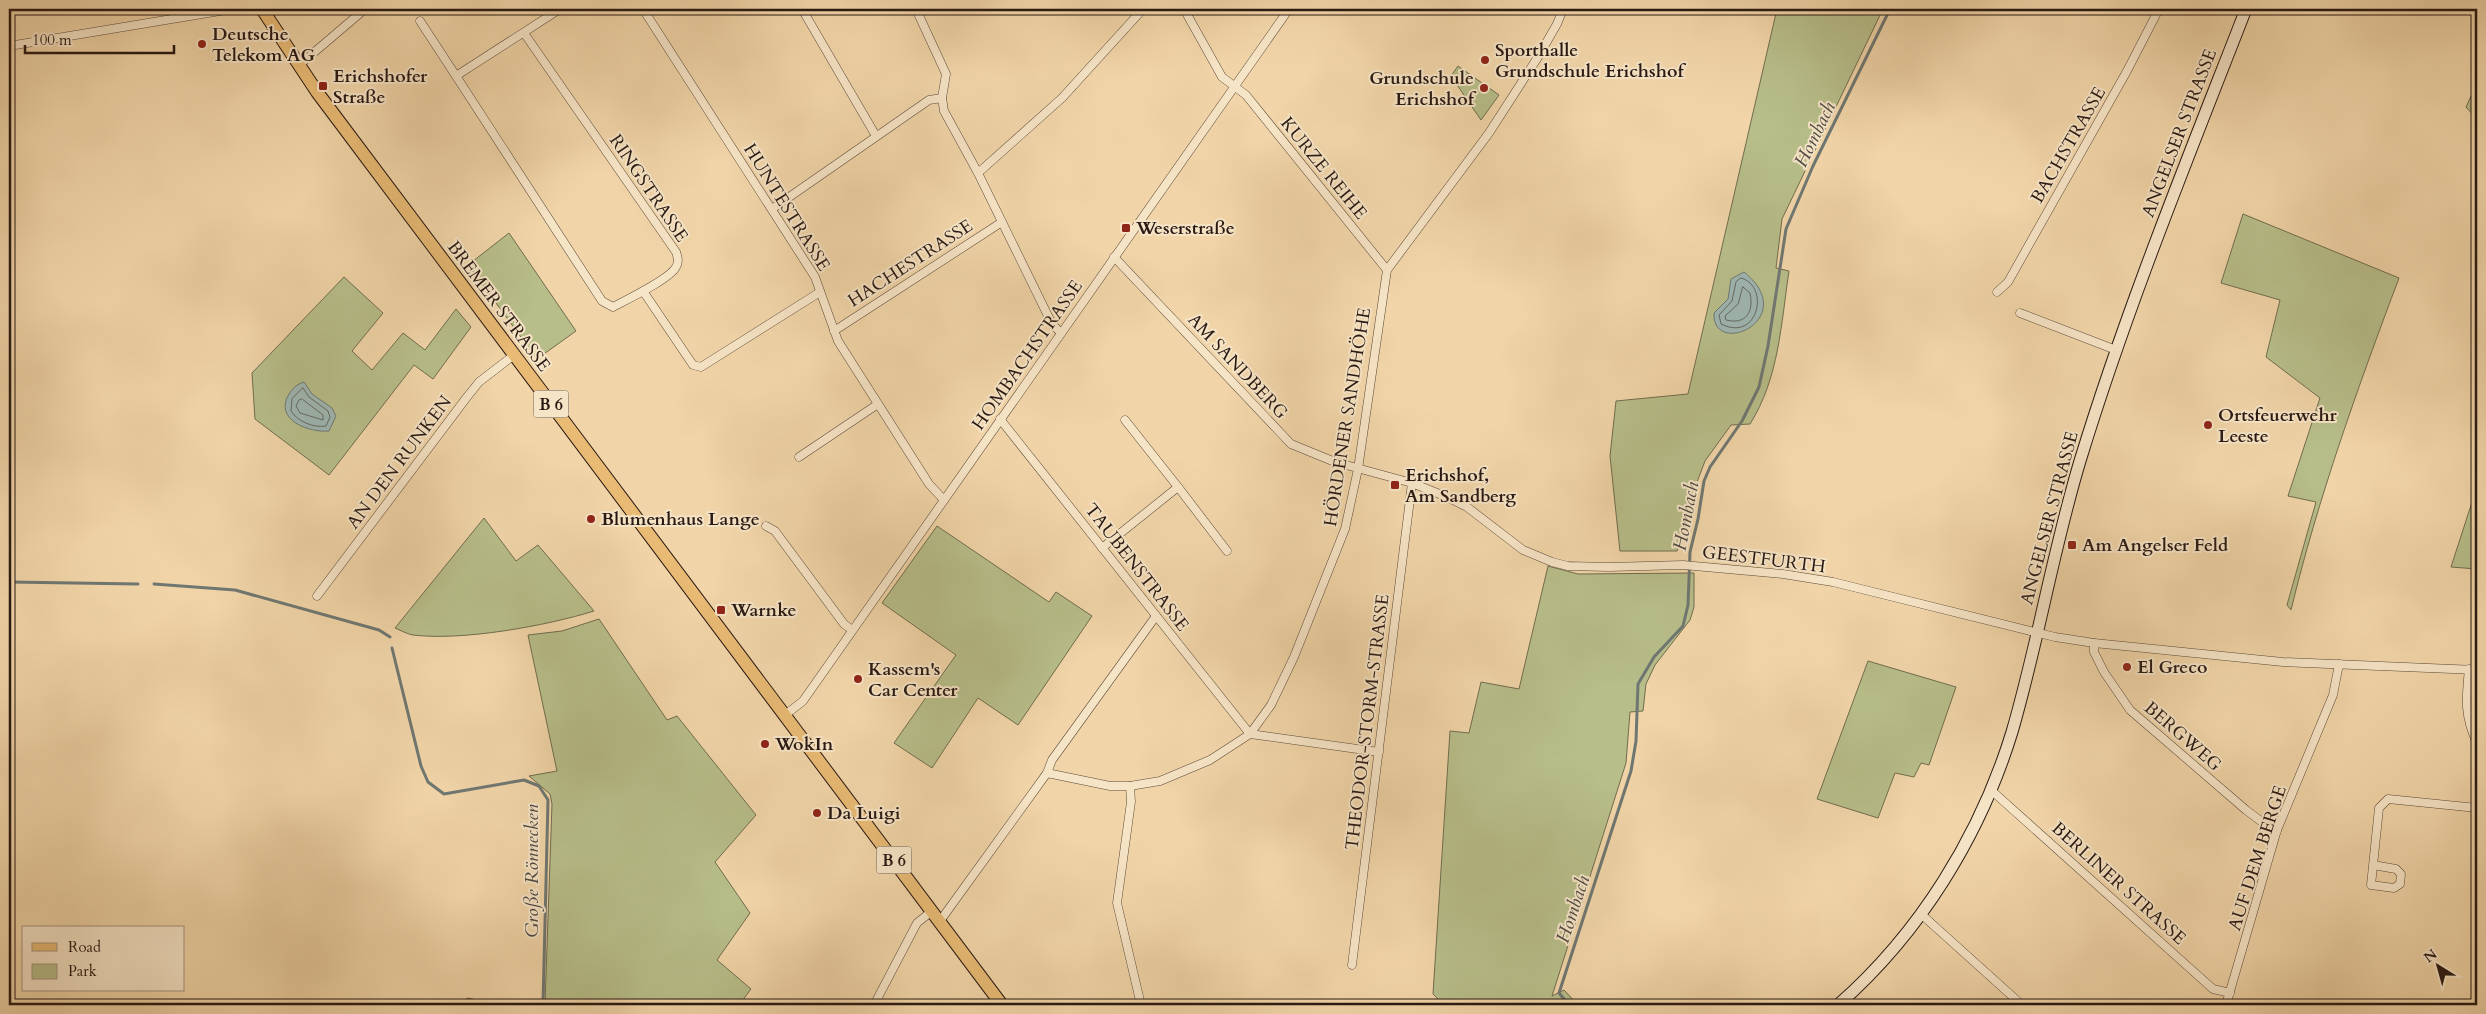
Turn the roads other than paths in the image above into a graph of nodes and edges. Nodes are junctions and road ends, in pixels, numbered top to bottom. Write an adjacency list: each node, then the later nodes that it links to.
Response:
1 (232, 9): 14 (street)
2 (262, 9): 18 (main road, BREMER STRASSE / B 6)
3 (365, 9): 18 (street)
4 (560, 9): 16 (street)
5 (643, 9): 24 (street, HUNTESTRASSE)
6 (802, 9): 22 (street)
7 (916, 9): 21 (street)
8 (1143, 9): 23 (street)
9 (1184, 9): 20 (street, KURZE REIHE)
10 (1289, 9): 20 (street, HOMBACHSTRASSE)
11 (1563, 9): 27 (street, HÖRDENER SANDHÖHE)
12 (2159, 9): 30 (street, BACHSTRASSE)
13 (2246, 9): 34 (main road, ANGELSER STRASSE)
14 (223, 10): 17 (street)
15 (420, 21): 19 (street, RINGSTRASSE)
16 (524, 33): 19 (street); 28 (street, RINGSTRASSE)
17 (9, 46)
18 (298, 66): 35 (main road, BREMER STRASSE / B 6)
19 (456, 76): 28 (street, RINGSTRASSE)
20 (1235, 88): 26 (street, HOMBACHSTRASSE); 27 (street, KURZE REIHE)
21 (942, 98): 22 (street); 23 (street)
22 (876, 136): 24 (street)
23 (978, 173): 25 (street)
24 (772, 209): 29 (street, HUNTESTRASSE)
25 (1002, 222): 32 (street, HACHESTRASSE); 33 (street)
26 (1114, 257): 33 (street, HOMBACHSTRASSE); 40 (street, AM SANDBERG)
27 (1387, 270): 40 (street, HÖRDENER SANDHÖHE)
28 (643, 291): 29 (street)
29 (820, 292): 32 (street, HUNTESTRASSE)
30 (1997, 292)
31 (2020, 313): 34 (street)
32 (834, 331): 36 (street, HUNTESTRASSE)
33 (1060, 333): 37 (street, HOMBACHSTRASSE)
34 (2116, 350): 50 (main road, ANGELSER STRASSE)
35 (514, 355): 47 (street, AN DEN RUNKEN); 55 (main road, BREMER STRASSE / B 6)
36 (878, 404): 39 (street); 43 (street, HUNTESTRASSE)
37 (1000, 419): 43 (street, HOMBACHSTRASSE); 45 (street, TAUBENSTRASSE)
38 (1125, 420): 42 (street)
39 (799, 457)
40 (1358, 469): 41 (street, GEESTFURTH); 56 (street, HÖRDENER SANDHÖHE)
41 (1412, 483): 50 (street, GEESTFURTH); 58 (street, THEODOR-STORM-STRASSE)
42 (1178, 487): 45 (street); 46 (street)
43 (944, 500): 49 (street, HOMBACHSTRASSE)
44 (766, 526): 49 (street)
45 (1102, 548): 48 (street, TAUBENSTRASSE)
46 (1227, 551)
47 (317, 596)
48 (1156, 616): 56 (street, TAUBENSTRASSE); 59 (street)
49 (852, 630): 55 (street, HOMBACHSTRASSE)
50 (2036, 632): 51 (street); 61 (main road, ANGELSER STRASSE)
51 (2094, 643): 52 (street); 63 (street, BERGWEG)
52 (2339, 664): 53 (street); 63 (street, AUF DEM BERGE)
53 (2469, 669): 54 (street); 57 (street)
54 (2477, 670)
55 (785, 715): 66 (main road, BREMER STRASSE / B 6)
56 (1250, 734): 58 (street); 60 (street, HÖRDENER SANDHÖHE)
57 (2477, 743)
58 (1379, 752): 67 (street, THEODOR-STORM-STRASSE)
59 (1047, 773): 60 (street, HÖRDENER SANDHÖHE); 66 (street)
60 (1130, 786): 71 (street)
61 (1992, 790): 65 (main road, ANGELSER STRASSE); 68 (street, BERLINER STRASSE)
62 (2477, 808): 64 (street)
63 (2277, 830): 68 (street, AUF DEM BERGE)
64 (2373, 866)
65 (1921, 914): 72 (main road, ANGELSER STRASSE); 73 (street)
66 (936, 916): 69 (street); 70 (main road, BREMER STRASSE / B 6)
67 (1352, 965)
68 (2230, 993): 74 (street, AUF DEM BERGE)
69 (874, 1005)
70 (1002, 1005)
71 (1141, 1005)
72 (1838, 1005)
73 (2022, 1005)
74 (2226, 1005)

